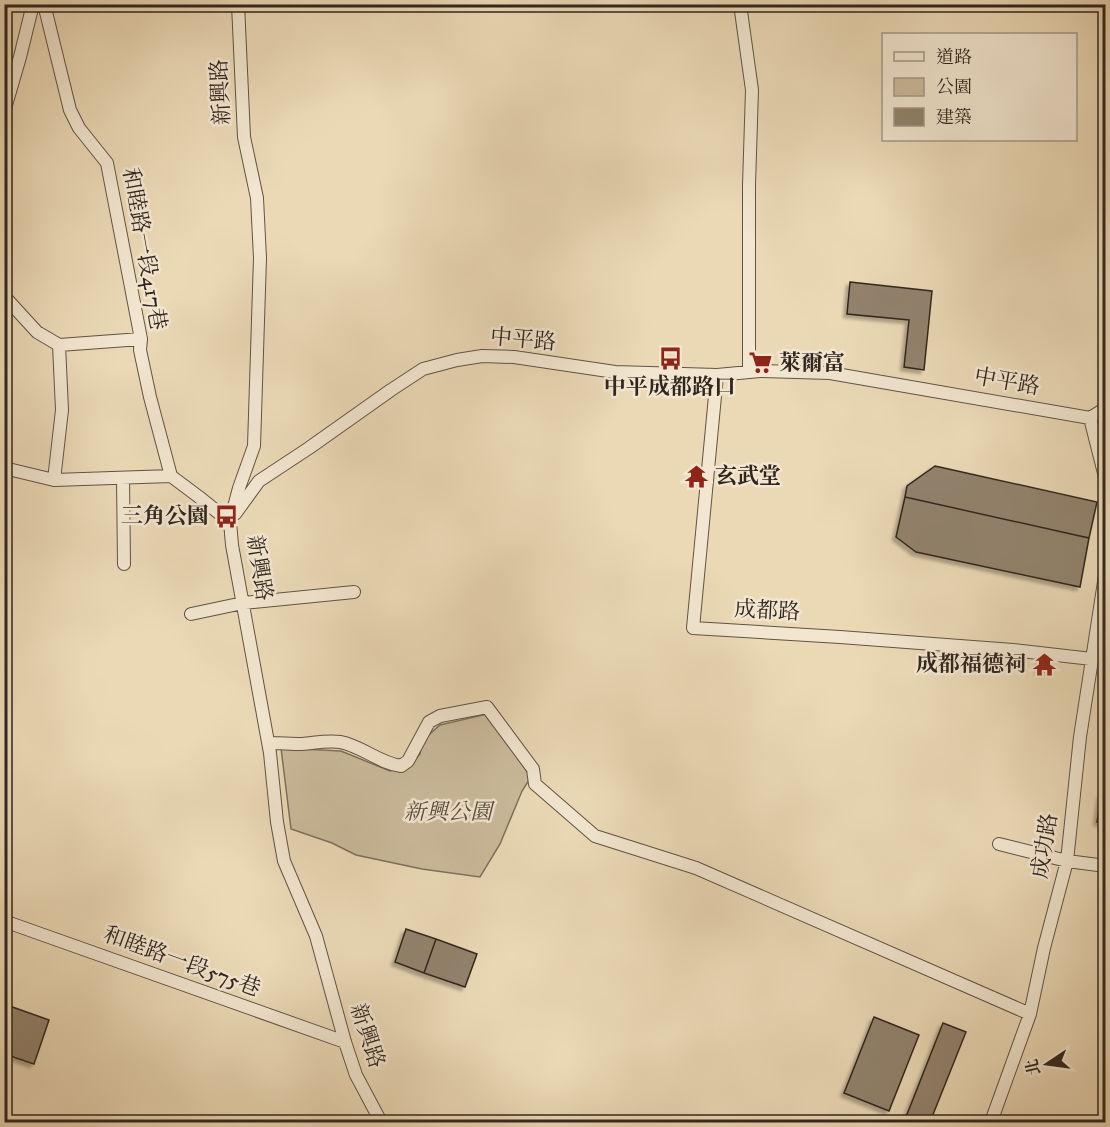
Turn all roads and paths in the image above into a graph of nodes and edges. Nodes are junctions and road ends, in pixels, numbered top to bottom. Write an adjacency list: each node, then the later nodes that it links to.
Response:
1 (33, 4): 5 (street)
2 (44, 4): 7 (street, 和睦路一段417巷)
3 (238, 4): 18 (street, 新興路)
4 (740, 4): 9 (street)
5 (4, 112)
6 (4, 296): 8 (street)
7 (141, 339): 8 (street); 14 (street, 和睦路一段417巷)
8 (59, 345): 16 (street)
9 (749, 372): 10 (street, 中平路); 12 (street, 中平路)
10 (717, 375): 18 (street, 中平路); 24 (street, 成都路)
11 (1106, 408): 12 (street)
12 (1090, 418): 17 (street)
13 (4, 468): 16 (street)
14 (171, 476): 15 (street); 18 (street)
15 (123, 478): 16 (street); 19 (street)
16 (54, 480)
17 (1106, 481)
18 (230, 522): 22 (street, 新興路)
19 (124, 564)
20 (1106, 569): 24 (street, 成功路)
21 (354, 591): 22 (street)
22 (243, 603): 23 (street); 25 (street, 新興路)
23 (191, 614)
24 (1092, 659): 27 (street, 成功路)
25 (268, 743): 30 (street); 31 (street, 新興路)
26 (999, 844): 27 (street)
27 (1068, 861): 28 (street); 30 (street, 成功路)
28 (1106, 866)
29 (4, 921): 31 (street, 和睦路一段575巷)
30 (1030, 1014): 33 (street, 成功路)
31 (345, 1042): 32 (street, 新興路)
32 (376, 1120)
33 (991, 1122)

